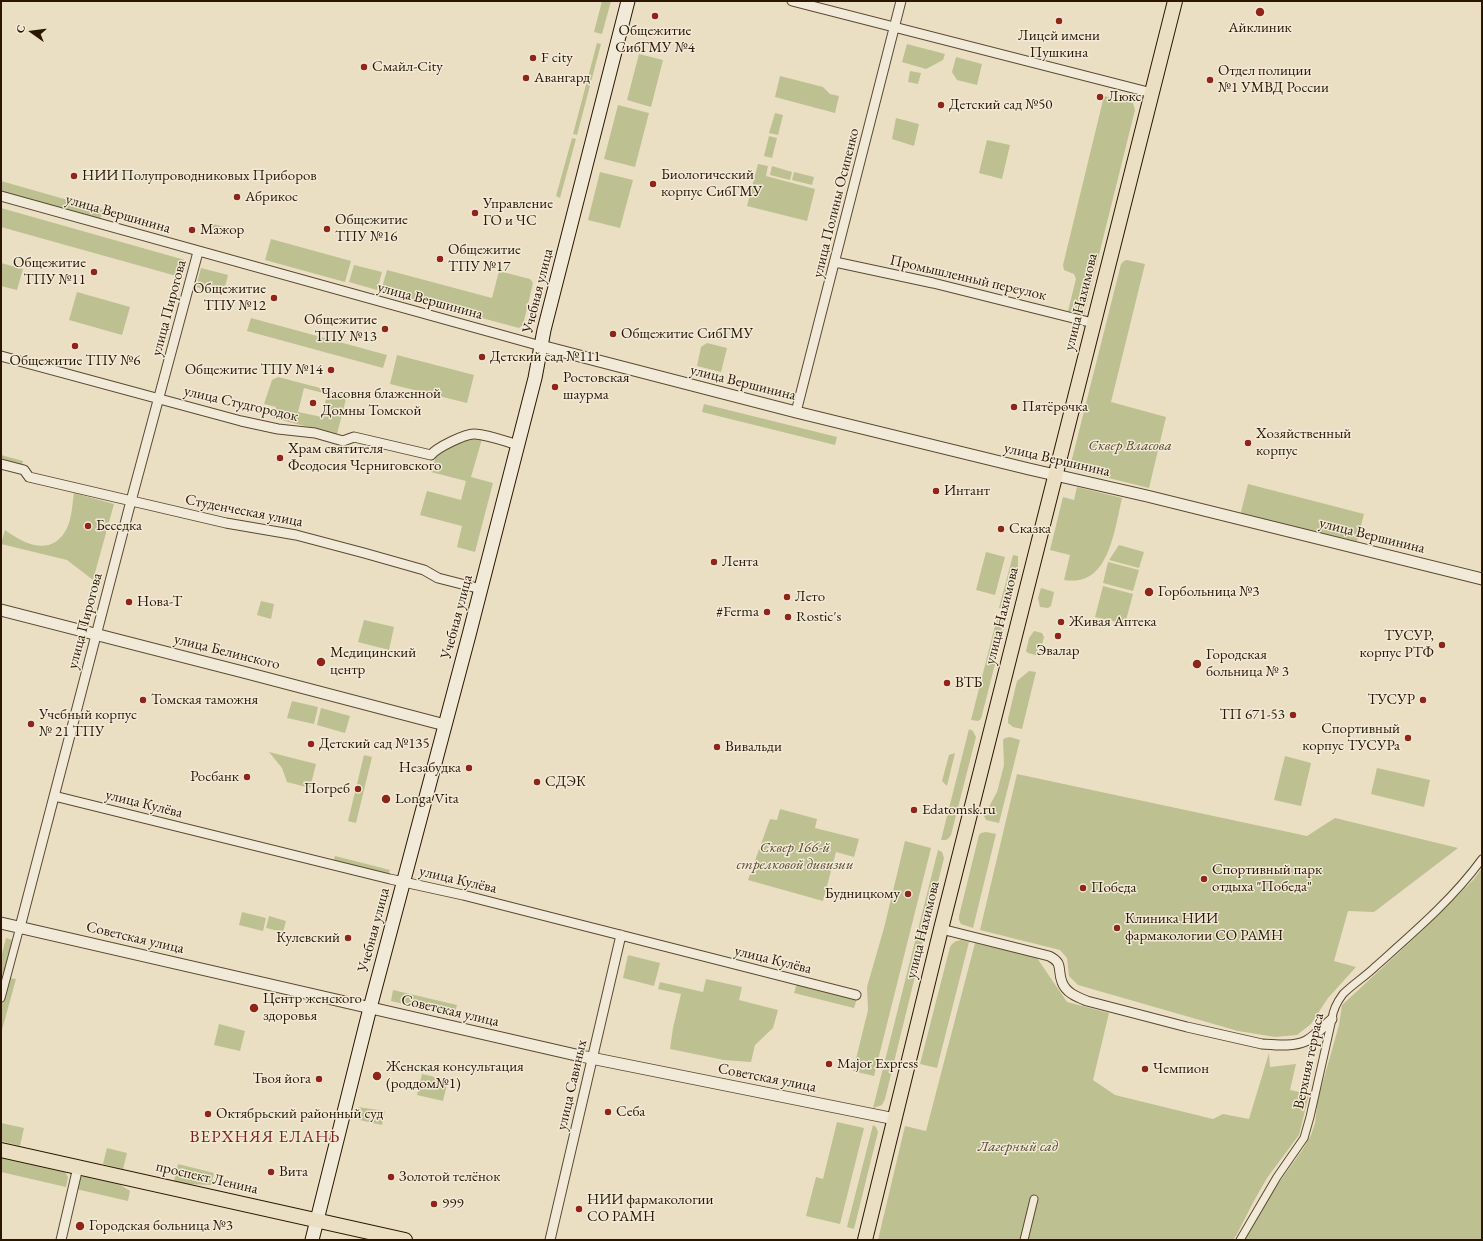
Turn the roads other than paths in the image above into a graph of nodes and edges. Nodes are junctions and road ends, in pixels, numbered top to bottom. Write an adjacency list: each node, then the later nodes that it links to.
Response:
1 (628, 1): 11 (main road, Учебная улица)
2 (792, 1): 5 (street)
3 (901, 1): 5 (street, улица Полины Осипенко)
4 (1175, 1): 6 (main road, улица Нахимова)
5 (895, 27): 6 (street); 9 (street, улица Полины Осипенко)
6 (1152, 93): 10 (main road, улица Нахимова)
7 (1, 196): 8 (street, улица Вершинина)
8 (198, 252): 11 (street, улица Вершинина); 13 (street, улица Пирогова)
9 (835, 262): 10 (street, Промышленный переулок); 14 (street, улица Полины Осипенко)
10 (1093, 323): 17 (main road, улица Нахимова)
11 (541, 346): 14 (street, улица Вершинина); 15 (main road, Учебная улица)
12 (1, 356): 13 (street, улица Студгородок)
13 (158, 399): 15 (street, улица Студгородок); 18 (street, улица Пирогова)
14 (796, 412): 17 (street, улица Вершинина)
15 (518, 445): 20 (main road, Учебная улица)
16 (1, 464): 18 (street, Студенческая улица)
17 (1055, 475): 19 (street, улица Вершинина); 29 (main road, улица Нахимова)
18 (131, 501): 20 (street, Студенческая улица); 22 (street, улица Пирогова)
19 (1482, 579)
20 (481, 589): 23 (main road, Учебная улица)
21 (1, 610): 22 (street, улица Белинского)
22 (96, 634): 23 (street, улица Белинского); 24 (street, улица Пирогова)
23 (445, 725): 26 (main road, Учебная улица)
24 (54, 796): 26 (street, улица Кулёва); 28 (street, улица Пирогова)
25 (1482, 859): 34 (street, Верхняя терраса)
26 (403, 882): 30 (street, улица Кулёва); 33 (main road, Учебная улица)
27 (1, 923): 28 (street, Советская улица)
28 (20, 927): 32 (street, улица Пирогова); 33 (street, Советская улица)
29 (941, 929): 34 (street); 36 (main road, улица Нахимова)
30 (621, 935): 31 (street, улица Кулёва); 35 (street, улица Савиных)
31 (856, 995)
32 (1, 998)
33 (370, 1008): 35 (street, Советская улица); 40 (main road, Учебная улица)
34 (1332, 1019): 47 (street, Верхняя терраса)
35 (592, 1059): 36 (street, Советская улица); 44 (street, улица Савиных)
36 (895, 1119): 45 (main road, улица Нахимова)
37 (1, 1150): 38 (main road, проспект Ленина)
38 (78, 1167): 40 (main road, проспект Ленина); 41 (street)
39 (1034, 1199): 46 (street)
40 (317, 1220): 42 (main road, Учебная улица); 43 (main road, проспект Ленина)
41 (61, 1240)
42 (312, 1240)
43 (405, 1240)
44 (550, 1240)
45 (865, 1240)
46 (1024, 1240)
47 (1240, 1240)

